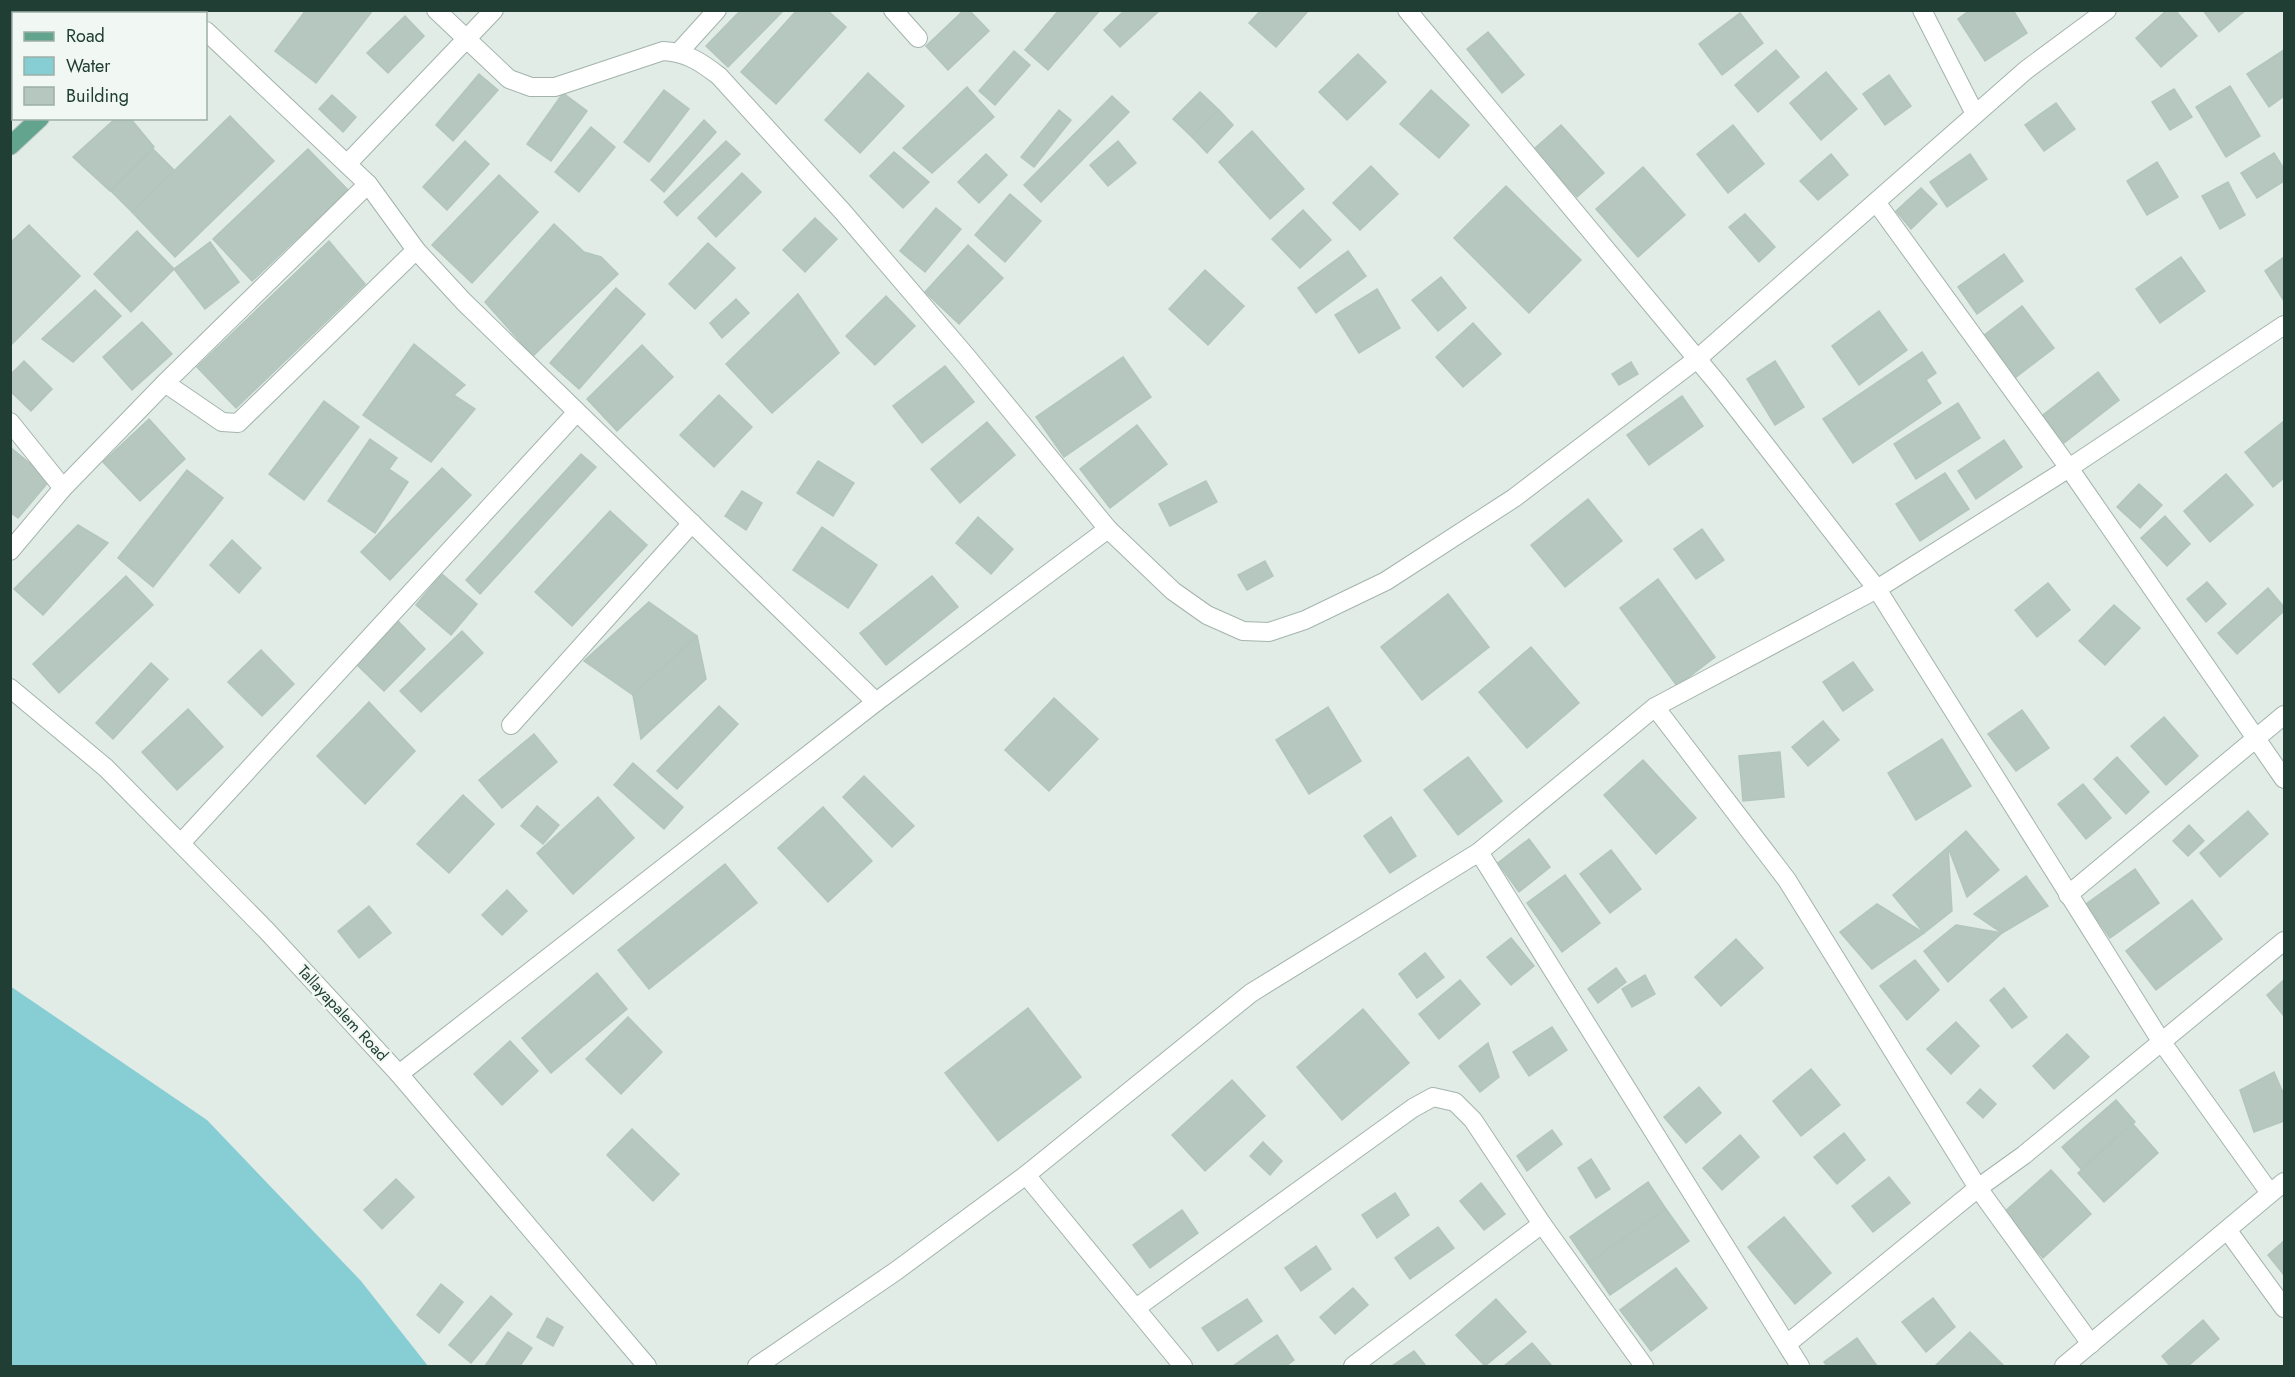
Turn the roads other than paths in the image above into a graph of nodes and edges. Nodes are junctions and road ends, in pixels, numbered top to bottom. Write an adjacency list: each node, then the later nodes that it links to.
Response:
1 (436, 10): 10 (street)
2 (494, 10): 10 (street)
3 (717, 10): 11 (street)
4 (893, 10): 9 (street)
5 (1407, 10): 20 (street)
6 (1922, 10): 12 (street)
7 (2107, 10): 12 (street)
8 (207, 32): 15 (street)
9 (918, 38)
10 (465, 39): 11 (street); 15 (street)
11 (679, 52): 27 (street)
12 (1976, 114): 17 (street)
13 (37, 120): 14 (main road)
14 (10, 146)
15 (347, 164): 16 (street)
16 (368, 184): 18 (street); 21 (street)
17 (1876, 202): 20 (street); 24 (street)
18 (416, 250): 21 (street); 22 (street)
19 (2284, 325): 24 (street)
20 (1697, 359): 27 (street); 29 (street)
21 (165, 383): 25 (street)
22 (577, 412): 26 (street); 37 (street)
23 (10, 422): 25 (street)
24 (2069, 468): 29 (street); 35 (street)
25 (63, 488): 28 (street)
26 (692, 523): 31 (street); 34 (street)
27 (1108, 530): 31 (street)
28 (10, 552)
29 (1877, 589): 32 (street); 39 (street)
30 (10, 688): 37 (street, Tallayapalem Road)
31 (876, 702): 42 (street)
32 (1655, 707): 38 (street); 45 (street)
33 (2284, 716): 35 (street)
34 (511, 725)
35 (2257, 739): 36 (street); 39 (street)
36 (2284, 779)
37 (181, 843): 42 (street, Tallayapalem Road)
38 (1479, 852): 43 (street); 51 (street)
39 (2068, 896): 41 (street)
40 (2284, 941): 41 (street)
41 (2161, 1041): 45 (street); 46 (street)
42 (399, 1074): 54 (street, Tallayapalem Road)
43 (1026, 1175): 49 (street); 55 (street)
44 (2284, 1182): 46 (street)
45 (1978, 1188): 51 (street); 52 (street)
46 (2270, 1193): 48 (street)
47 (1542, 1224): 49 (street); 53 (street); 57 (street)
48 (2228, 1231): 50 (street); 52 (street)
49 (1136, 1308): 56 (street)
50 (2284, 1308)
51 (1787, 1344): 58 (street)
52 (2091, 1344): 59 (street)
53 (1636, 1364)
54 (647, 1366)
55 (757, 1366)
56 (1183, 1366)
57 (1353, 1366)
58 (1800, 1366)
59 (2064, 1366)

